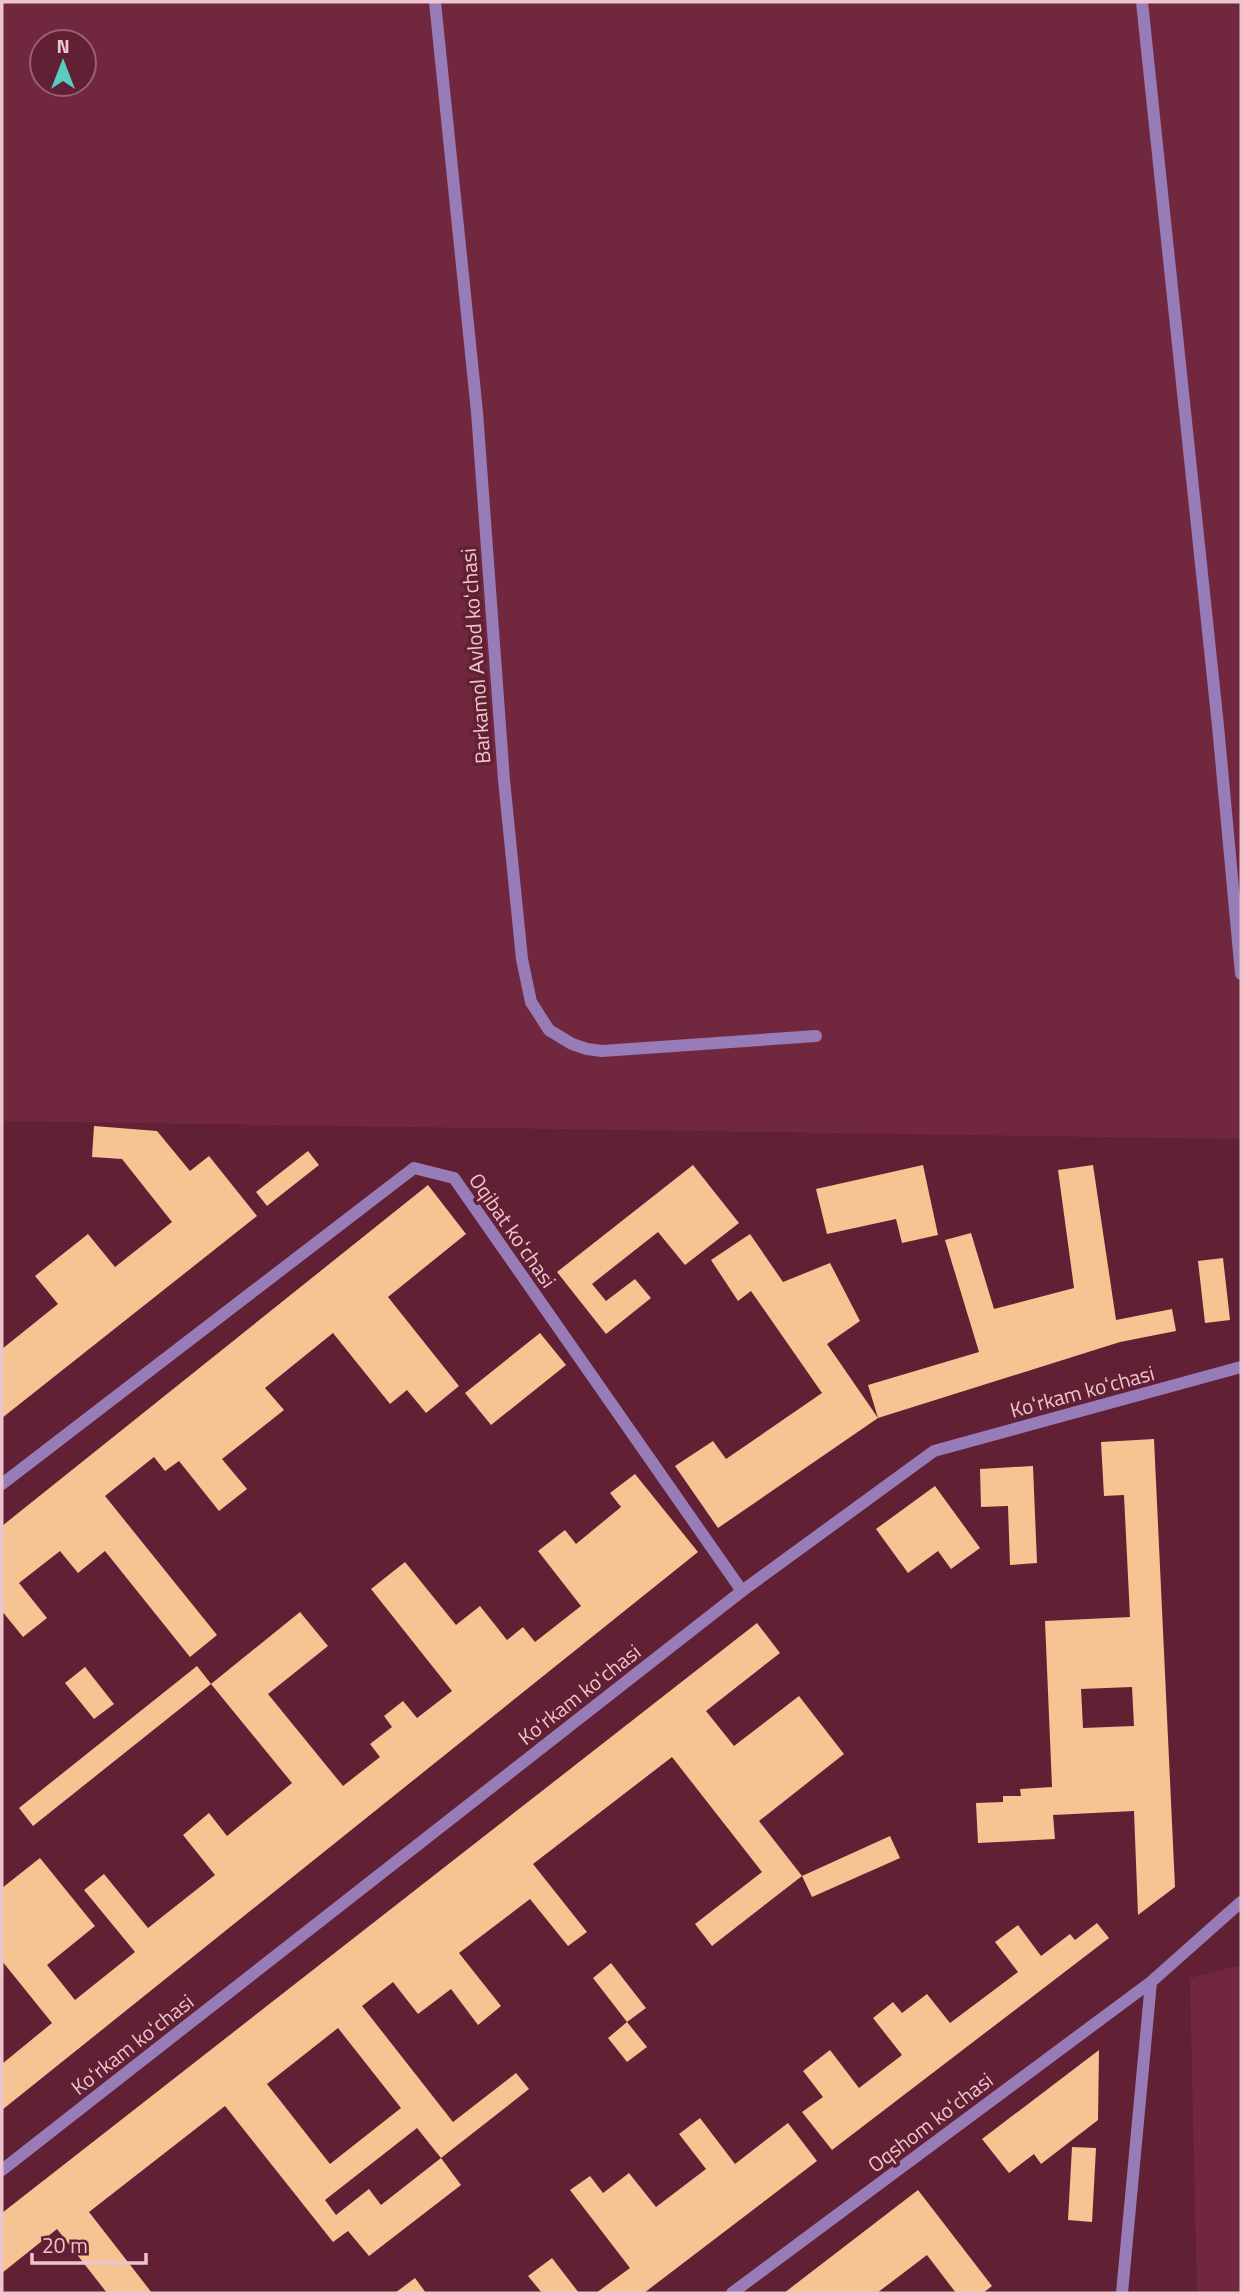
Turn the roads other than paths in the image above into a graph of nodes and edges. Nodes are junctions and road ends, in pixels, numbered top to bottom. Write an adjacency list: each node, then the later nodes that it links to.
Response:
1 (435, 2): 4 (street, Barkamol Аvlod koʻchasi)
2 (1142, 2): 3 (street)
3 (1241, 974)
4 (816, 1035)
5 (1241, 1367): 7 (street, Koʻrkam koʻchasi)
6 (2, 1484): 7 (street, Oqibat koʻchasi)
7 (742, 1591): 10 (street, Koʻrkam koʻchasi)
8 (1241, 1902): 9 (street, Oqshom koʻchasi)
9 (1152, 1982): 11 (street, Oqshom koʻchasi); 12 (street)
10 (2, 2171)
11 (733, 2293)
12 (1122, 2293)

